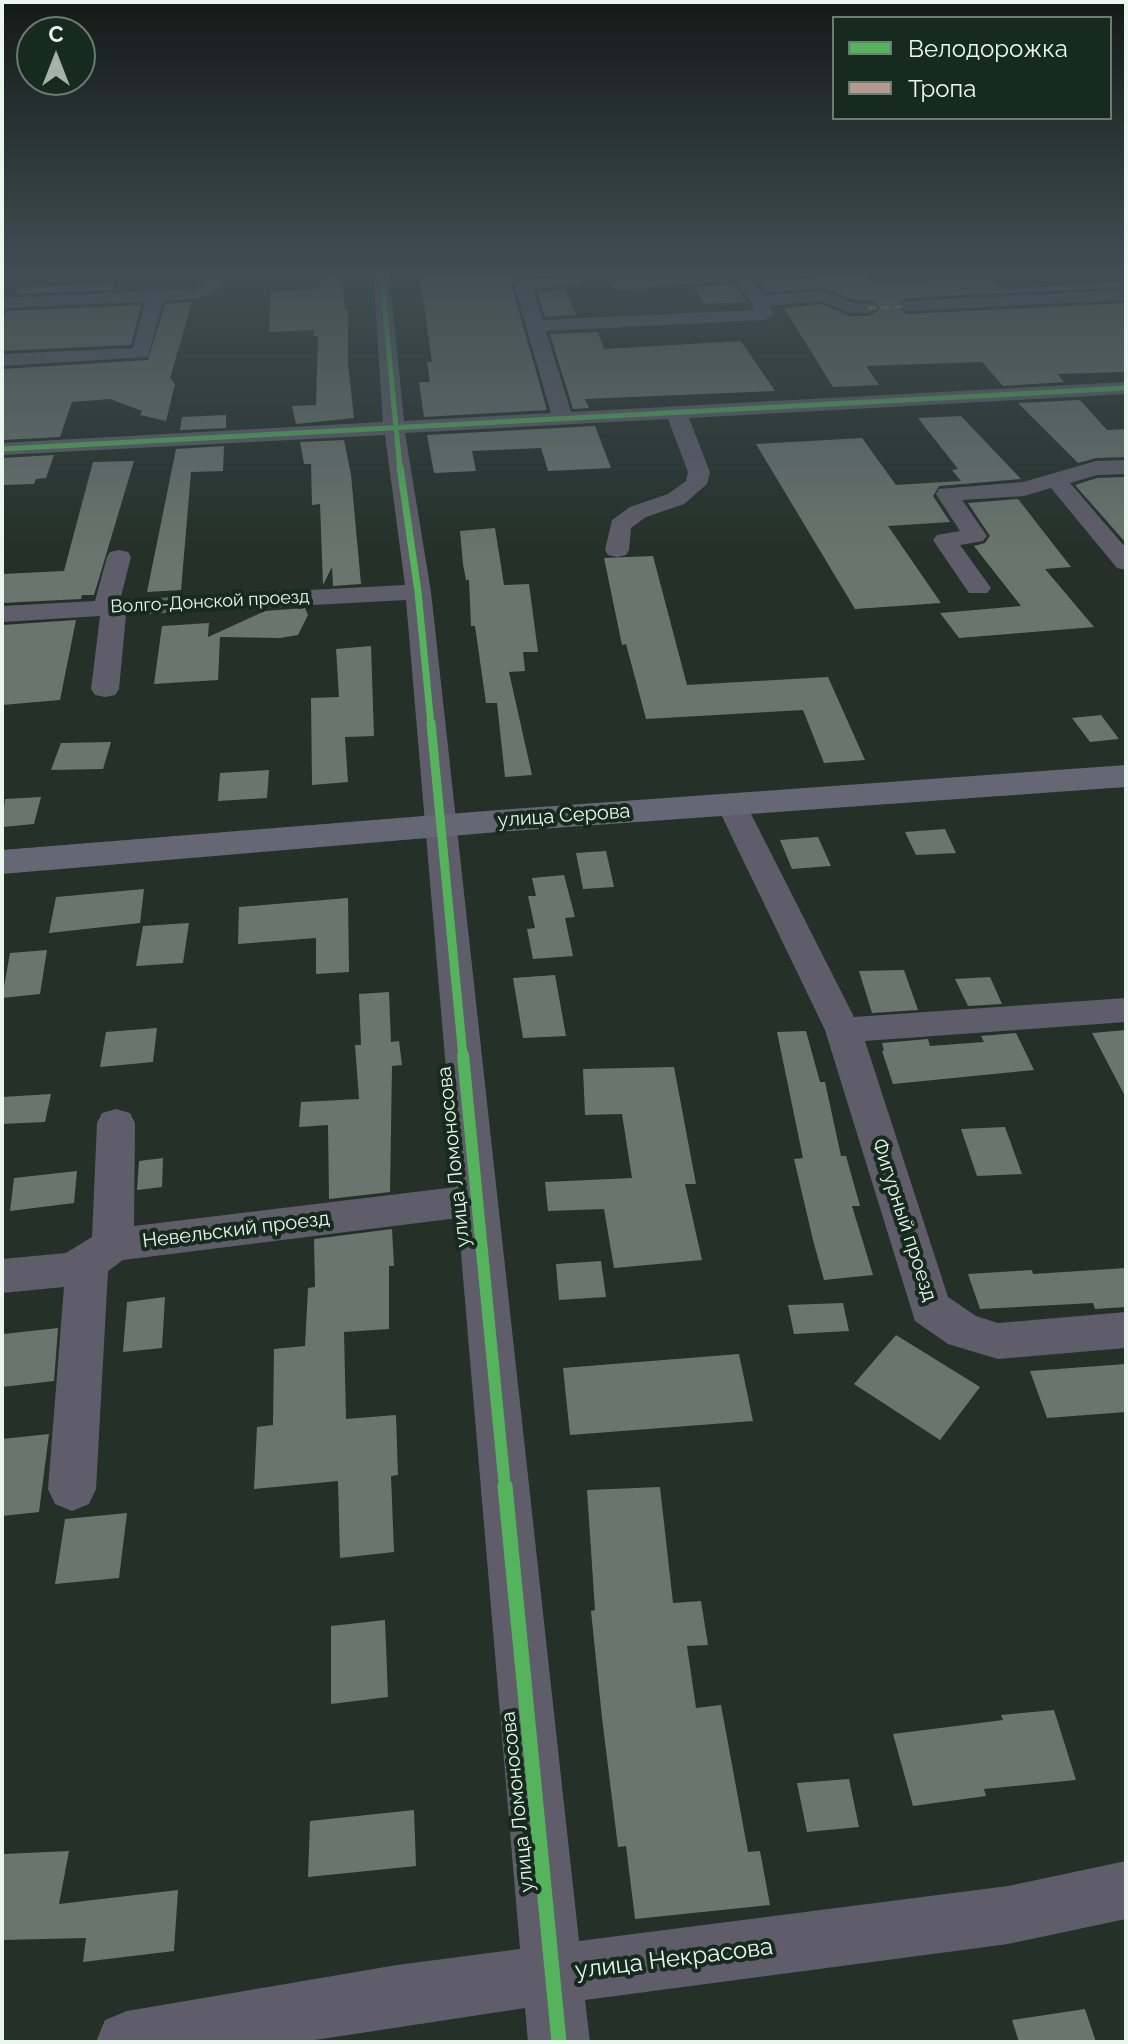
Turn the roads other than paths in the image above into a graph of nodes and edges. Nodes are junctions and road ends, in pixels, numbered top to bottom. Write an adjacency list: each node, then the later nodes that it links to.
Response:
1 (389, 365): 6 (street, улица Ломоносова)
2 (548, 365): 5 (street)
3 (1126, 388): 4 (street)
4 (676, 412): 5 (street); 10 (street)
5 (563, 418): 6 (street)
6 (394, 427): 7 (street); 14 (street, улица Ломоносова)
7 (2, 449)
8 (1126, 467): 9 (street)
9 (1056, 480): 12 (street); 13 (street)
10 (617, 550)
11 (119, 557): 15 (street)
12 (1126, 563)
13 (978, 588)
14 (418, 592): 15 (street, Волго-Донской проезд); 20 (street, улица Ломоносова)
15 (110, 607): 16 (street, Волго-Донской проезд); 17 (street)
16 (2, 614)
17 (105, 689)
18 (1126, 776): 19 (main road, улица Серова)
19 (731, 804): 20 (main road, улица Серова); 23 (street, Фигурный проезд)
20 (439, 826): 21 (main road, улица Серова); 25 (street, улица Ломоносова)
21 (2, 862)
22 (1126, 1010): 23 (street)
23 (843, 1030): 28 (street, Фигурный проезд)
24 (116, 1123): 26 (street)
25 (477, 1200): 26 (street, Невельский проезд); 31 (street, улица Ломоносова)
26 (100, 1254): 27 (street, Невельский проезд); 29 (street)
27 (2, 1276)
28 (1126, 1330)
29 (72, 1489)
30 (1126, 1890): 31 (street, улица Некрасова)
31 (554, 1975): 32 (street, улица Некрасова); 33 (street, улица Ломоносова)
32 (127, 2042)
33 (559, 2042)

